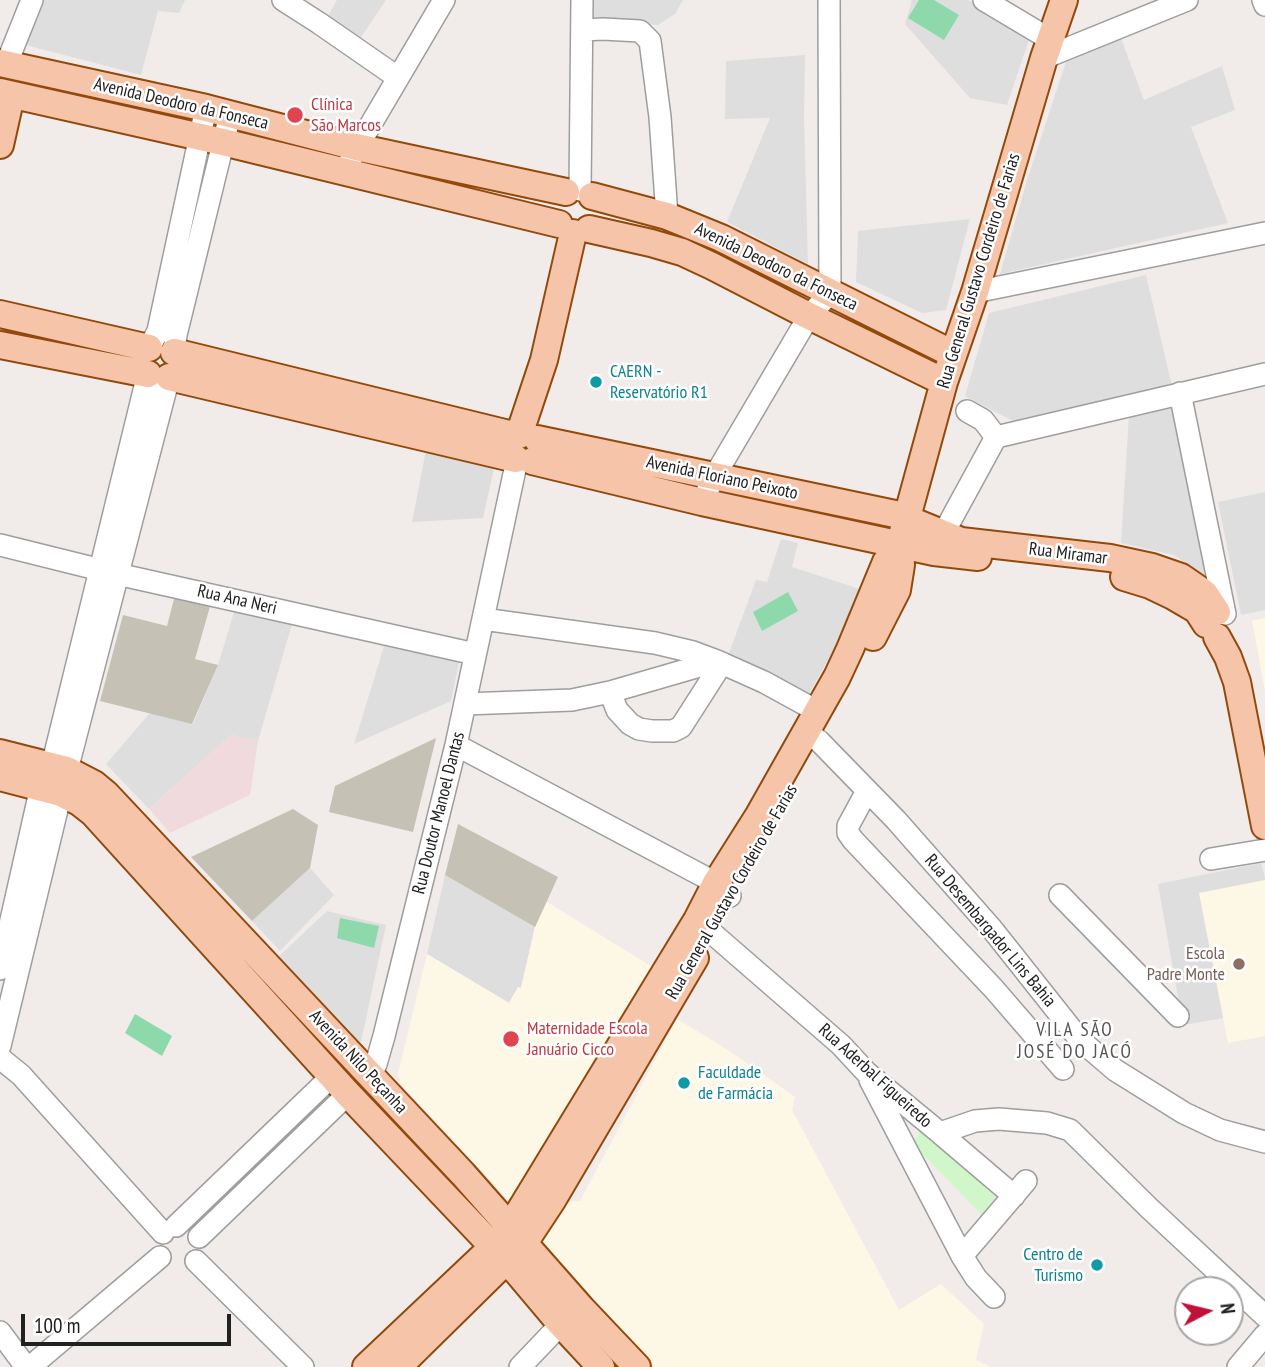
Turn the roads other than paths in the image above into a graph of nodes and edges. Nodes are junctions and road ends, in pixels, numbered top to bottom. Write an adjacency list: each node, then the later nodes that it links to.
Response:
1 (32, 0): 12 (street)
2 (283, 0): 11 (street)
3 (444, 0): 11 (street)
4 (582, 0): 9 (street)
5 (829, 0): 25 (street)
6 (984, 0): 10 (street)
7 (1064, 0): 10 (main road, Rua General Gustavo Cordeiro de Farias)
8 (1187, 0): 10 (street)
9 (582, 30): 19 (street); 21 (street)
10 (1048, 49): 24 (main road, Rua General Gustavo Cordeiro de Farias)
11 (397, 77): 16 (street)
12 (4, 79): 13 (main road, Avenida Deodoro da Fonseca); 14 (main road, Avenida Deodoro da Fonseca); 15 (main road)
13 (218, 111): 14 (street); 16 (main road, Avenida Deodoro da Fonseca)
14 (211, 140): 18 (main road, Avenida Deodoro da Fonseca); 31 (street)
15 (0, 145)
16 (356, 147): 17 (main road, Avenida Deodoro da Fonseca); 18 (street)
17 (463, 170): 19 (main road, Avenida Deodoro da Fonseca); 20 (main road)
18 (345, 172): 20 (main road, Avenida Deodoro da Fonseca)
19 (579, 193): 21 (main road, Avenida Deodoro da Fonseca); 22 (main road); 22 (main road)
20 (457, 199): 22 (main road, Avenida Deodoro da Fonseca)
21 (667, 216): 25 (main road, Avenida Deodoro da Fonseca)
22 (574, 229): 25 (main road, Avenida Deodoro da Fonseca); 37 (main road, Rua Doutor Manoel Dantas)
23 (1265, 233): 24 (street)
24 (975, 292): 29 (main road, Rua General Gustavo Cordeiro de Farias)
25 (819, 304): 29 (main road, Avenida Deodoro da Fonseca); 33 (main road, Avenida Deodoro da Fonseca); 38 (street)
26 (0, 314): 27 (main road, Avenida Floriano Peixoto)
27 (60, 327): 30 (main road); 31 (main road, Avenida Floriano Peixoto)
28 (0, 345): 30 (main road, Avenida Floriano Peixoto)
29 (953, 354): 33 (main road, Rua General Gustavo Cordeiro de Farias)
30 (54, 356): 31 (main road, Avenida Floriano Peixoto)
31 (160, 363): 37 (main road, Avenida Floriano Peixoto); 44 (street)
32 (1265, 374): 34 (street)
33 (944, 382): 40 (main road, Rua General Gustavo Cordeiro de Farias)
34 (1180, 393): 36 (street); 47 (street)
35 (967, 411): 36 (street)
36 (996, 437): 41 (street)
37 (526, 449): 38 (main road, Avenida Floriano Peixoto); 39 (main road, Avenida Floriano Peixoto); 46 (street, Rua Doutor Manoel Dantas)
38 (714, 477): 39 (street); 40 (main road, Avenida Floriano Peixoto)
39 (702, 502): 42 (main road, Avenida Floriano Peixoto)
40 (907, 517): 41 (main road, Rua Miramar); 42 (main road, Rua General Gustavo Cordeiro de Farias)
41 (939, 542): 42 (main road, Rua Miramar); 45 (main road); 47 (main road, Rua Miramar)
42 (900, 543): 45 (main road, Rua General Gustavo Cordeiro de Farias); 52 (main road, Rua General Gustavo Cordeiro de Farias)
43 (0, 545): 44 (street, Rua Ana Neri)
44 (108, 571): 48 (street, Rua Ana Neri); 57 (street)
45 (897, 590): 52 (main road, Rua General Gustavo Cordeiro de Farias)
46 (483, 619): 48 (street, Rua Doutor Manoel Dantas); 49 (street, Rua Desembargador Lins Bahia)
47 (1219, 623): 53 (main road, Rua Miramar); 59 (main road, Rua Miramar)
48 (475, 654): 51 (street, Rua Doutor Manoel Dantas)
49 (719, 662): 50 (street); 50 (street); 52 (street, Rua Desembargador Lins Bahia)
50 (610, 692): 51 (street)
51 (465, 704): 54 (street, Rua Doutor Manoel Dantas)
52 (814, 728): 58 (street, Rua Desembargador Lins Bahia); 62 (main road, Rua General Gustavo Cordeiro de Farias)
53 (1265, 736)
54 (456, 745): 62 (street); 74 (street, Rua Doutor Manoel Dantas)
55 (0, 753): 57 (main road)
56 (0, 777): 57 (main road)
57 (55, 779): 65 (street); 67 (main road, Avenida Nilo Peçanha); 68 (main road, Avenida Nilo Peçanha)
58 (867, 791): 72 (street); 77 (street, Rua Desembargador Lins Bahia)
59 (1265, 826)
60 (1265, 850): 61 (street)
61 (1211, 859)
62 (723, 889): 64 (main road, Rua General Gustavo Cordeiro de Farias)
63 (1060, 895): 69 (street)
64 (703, 926): 73 (street, Rua Aderbal Figueiredo); 80 (main road, Rua General Gustavo Cordeiro de Farias)
65 (14, 948): 66 (street); 70 (street)
66 (0, 969)
67 (239, 973): 68 (main road); 75 (main road, Avenida Nilo Peçanha)
68 (296, 996): 74 (main road, Avenida Nilo Peçanha)
69 (1178, 1016)
70 (0, 1046)
71 (0, 1058): 78 (street)
72 (1063, 1069)
73 (866, 1072): 76 (street, Rua Aderbal Figueiredo); 81 (street)
74 (371, 1076): 80 (main road, Avenida Nilo Peçanha)
75 (340, 1085): 78 (street); 79 (street); 80 (main road, Avenida Nilo Peçanha)
76 (940, 1133): 81 (street); 84 (street, Rua Aderbal Figueiredo)
77 (1265, 1142)
78 (170, 1229): 79 (street); 82 (street)
79 (199, 1237): 82 (street)
80 (508, 1244): 85 (main road, Avenida Nilo Peçanha); 90 (main road); 91 (main road); 94 (main road, Avenida Nilo Peçanha)
81 (962, 1256): 83 (street)
82 (178, 1264): 88 (street); 89 (street)
83 (995, 1297)
84 (1265, 1316)
85 (561, 1324): 92 (street); 93 (main road, Avenida Nilo Peçanha)
86 (0, 1332): 88 (street)
87 (1265, 1335): 95 (street)
88 (28, 1367)
89 (303, 1367)
90 (366, 1367)
91 (398, 1367)
92 (520, 1367)
93 (601, 1367)
94 (637, 1367)
95 (1238, 1367)

